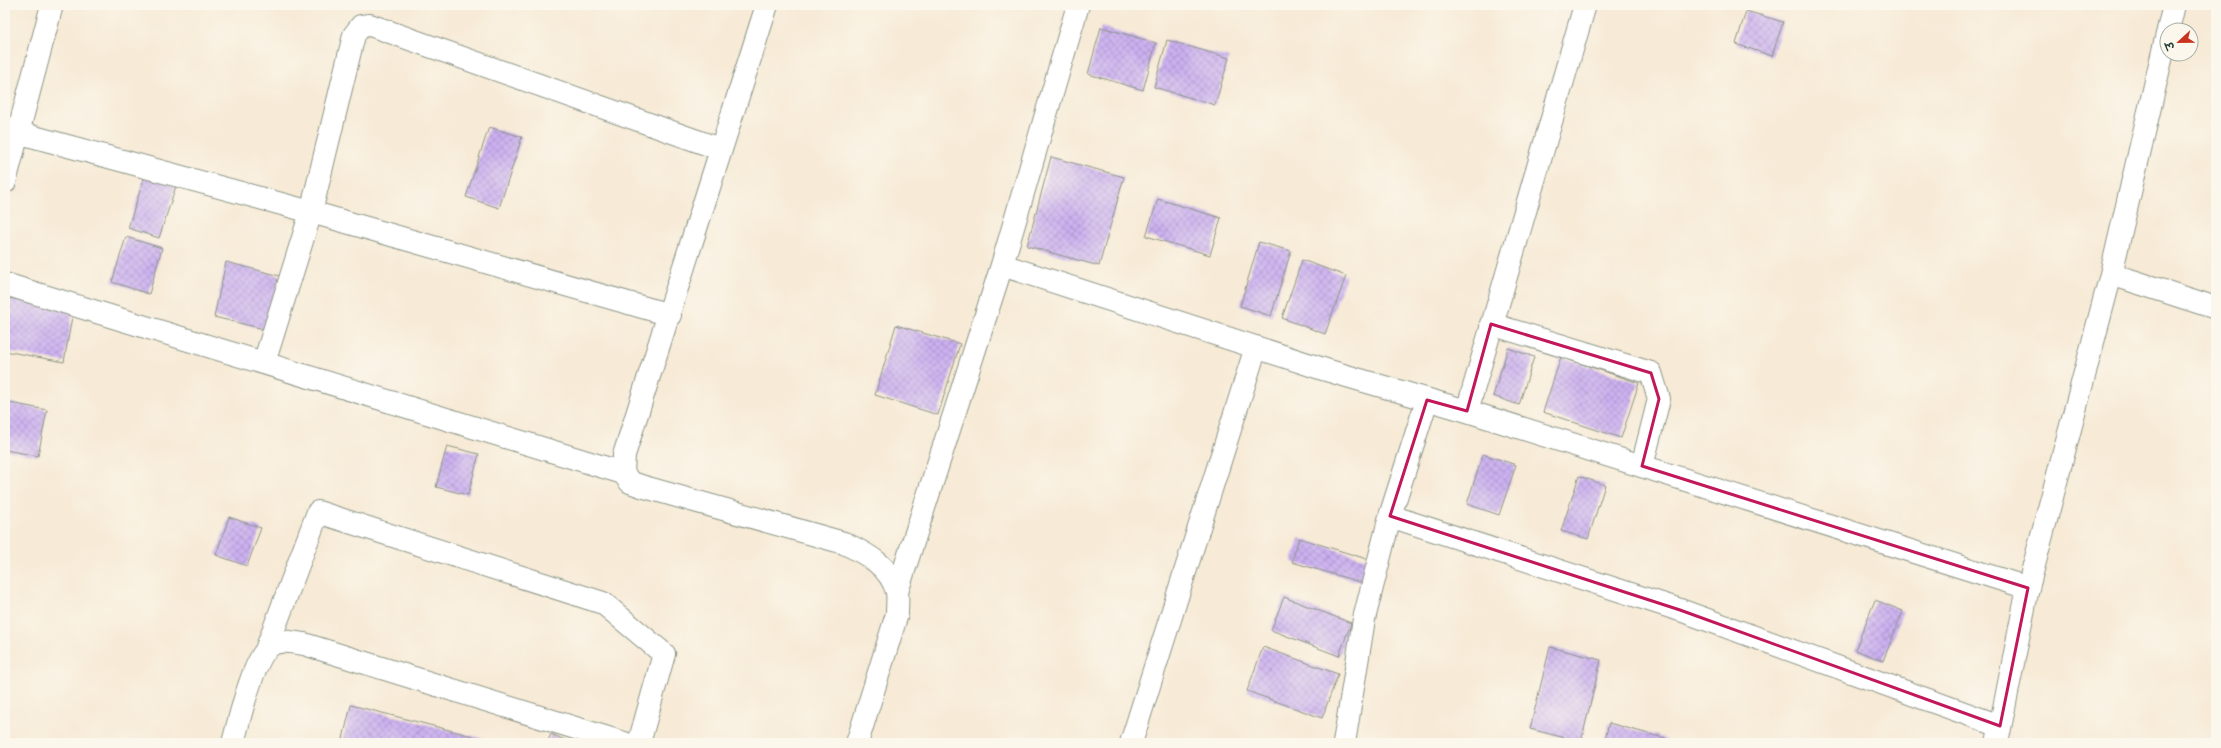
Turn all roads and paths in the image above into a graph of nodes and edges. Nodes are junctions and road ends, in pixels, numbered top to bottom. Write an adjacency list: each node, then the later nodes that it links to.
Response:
1 (52, 5): 8 (street)
2 (767, 5): 9 (street)
3 (1078, 5): 12 (street)
4 (1586, 5): 17 (street)
5 (2172, 5): 6 (street)
6 (2169, 22)
7 (2160, 62): 13 (street)
8 (12, 130): 10 (street); 11 (street)
9 (720, 149): 11 (street); 16 (street)
10 (5, 182)
11 (311, 212): 16 (street); 19 (street)
12 (1002, 265): 18 (street); 26 (street)
13 (2111, 274): 15 (street); 25 (street)
14 (5, 284): 19 (street)
15 (2216, 308)
16 (670, 315): 23 (street)
17 (1492, 324): 21 (street); 22 (street)
18 (1256, 347): 20 (street); 33 (street)
19 (264, 363): 23 (street)
20 (1427, 400): 21 (street); 24 (street)
21 (1467, 411): 22 (street)
22 (1642, 466): 25 (street)
23 (623, 474): 26 (street)
24 (1390, 516): 28 (street); 34 (street)
25 (2028, 588): 28 (street)
26 (897, 592): 32 (street)
27 (266, 650): 29 (street); 30 (street); 31 (street)
28 (1998, 734)
29 (232, 743)
30 (624, 743)
31 (639, 743)
32 (857, 743)
33 (1131, 743)
34 (1344, 743)

